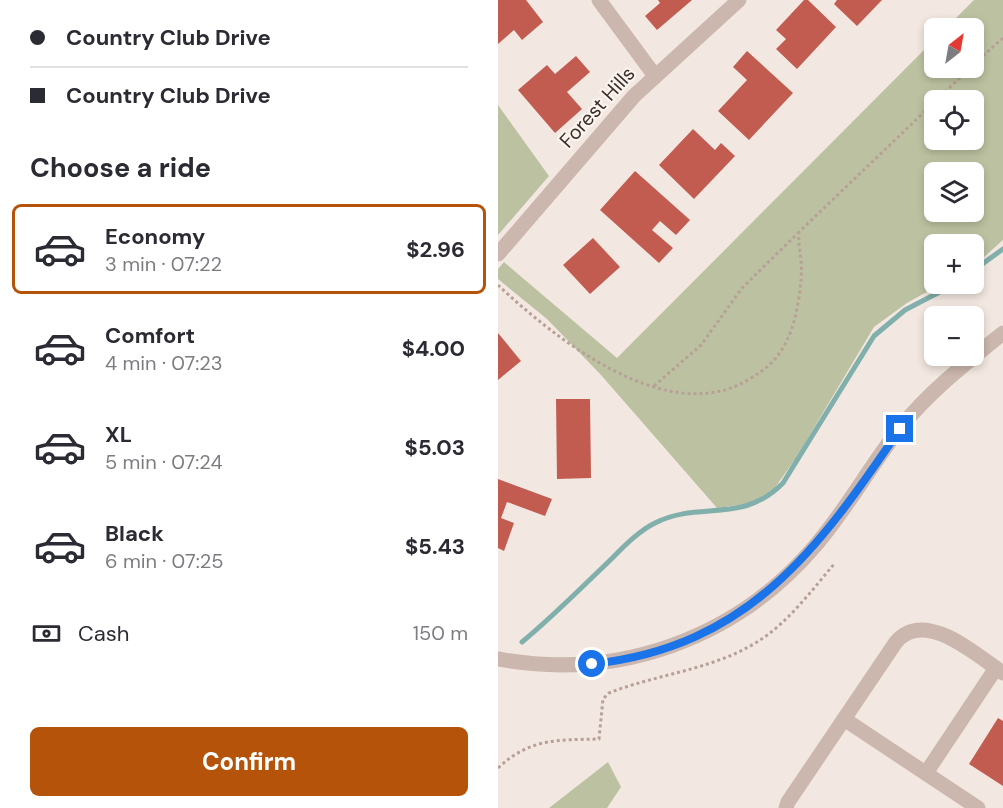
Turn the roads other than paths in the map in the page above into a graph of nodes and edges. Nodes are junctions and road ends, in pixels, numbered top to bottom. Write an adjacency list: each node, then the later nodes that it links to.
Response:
1 (599, 0): 3 (street)
2 (739, 0): 3 (street, Forest Hills)
3 (655, 76): 4 (street, Forest Hills)
4 (498, 254)
5 (1003, 333): 6 (street)
6 (498, 659)
7 (1000, 671): 8 (street); 9 (street)
8 (843, 719): 9 (street); 10 (street)
9 (926, 773): 11 (street)
10 (786, 808)
11 (978, 808)

